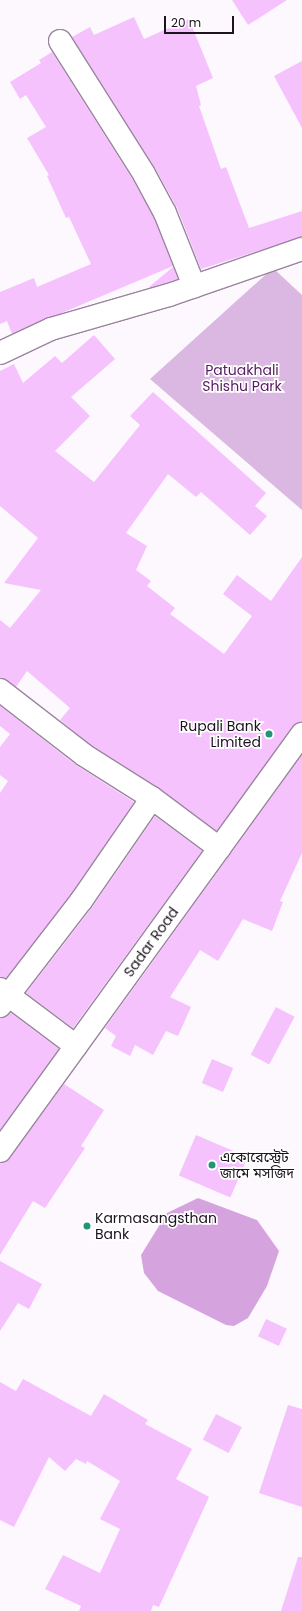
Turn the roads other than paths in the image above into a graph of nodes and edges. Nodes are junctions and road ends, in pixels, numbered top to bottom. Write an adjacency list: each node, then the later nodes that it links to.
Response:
1 (60, 41): 3 (street)
2 (302, 248): 3 (street)
3 (194, 286): 4 (street)
4 (0, 353)
5 (0, 690): 7 (street)
6 (302, 734): 8 (street, Sadar Road)
7 (152, 798): 8 (street); 9 (street)
8 (219, 848): 10 (street, Sadar Road)
9 (3, 996): 10 (street)
10 (76, 1046): 11 (street, Sadar Road)
11 (0, 1150)

